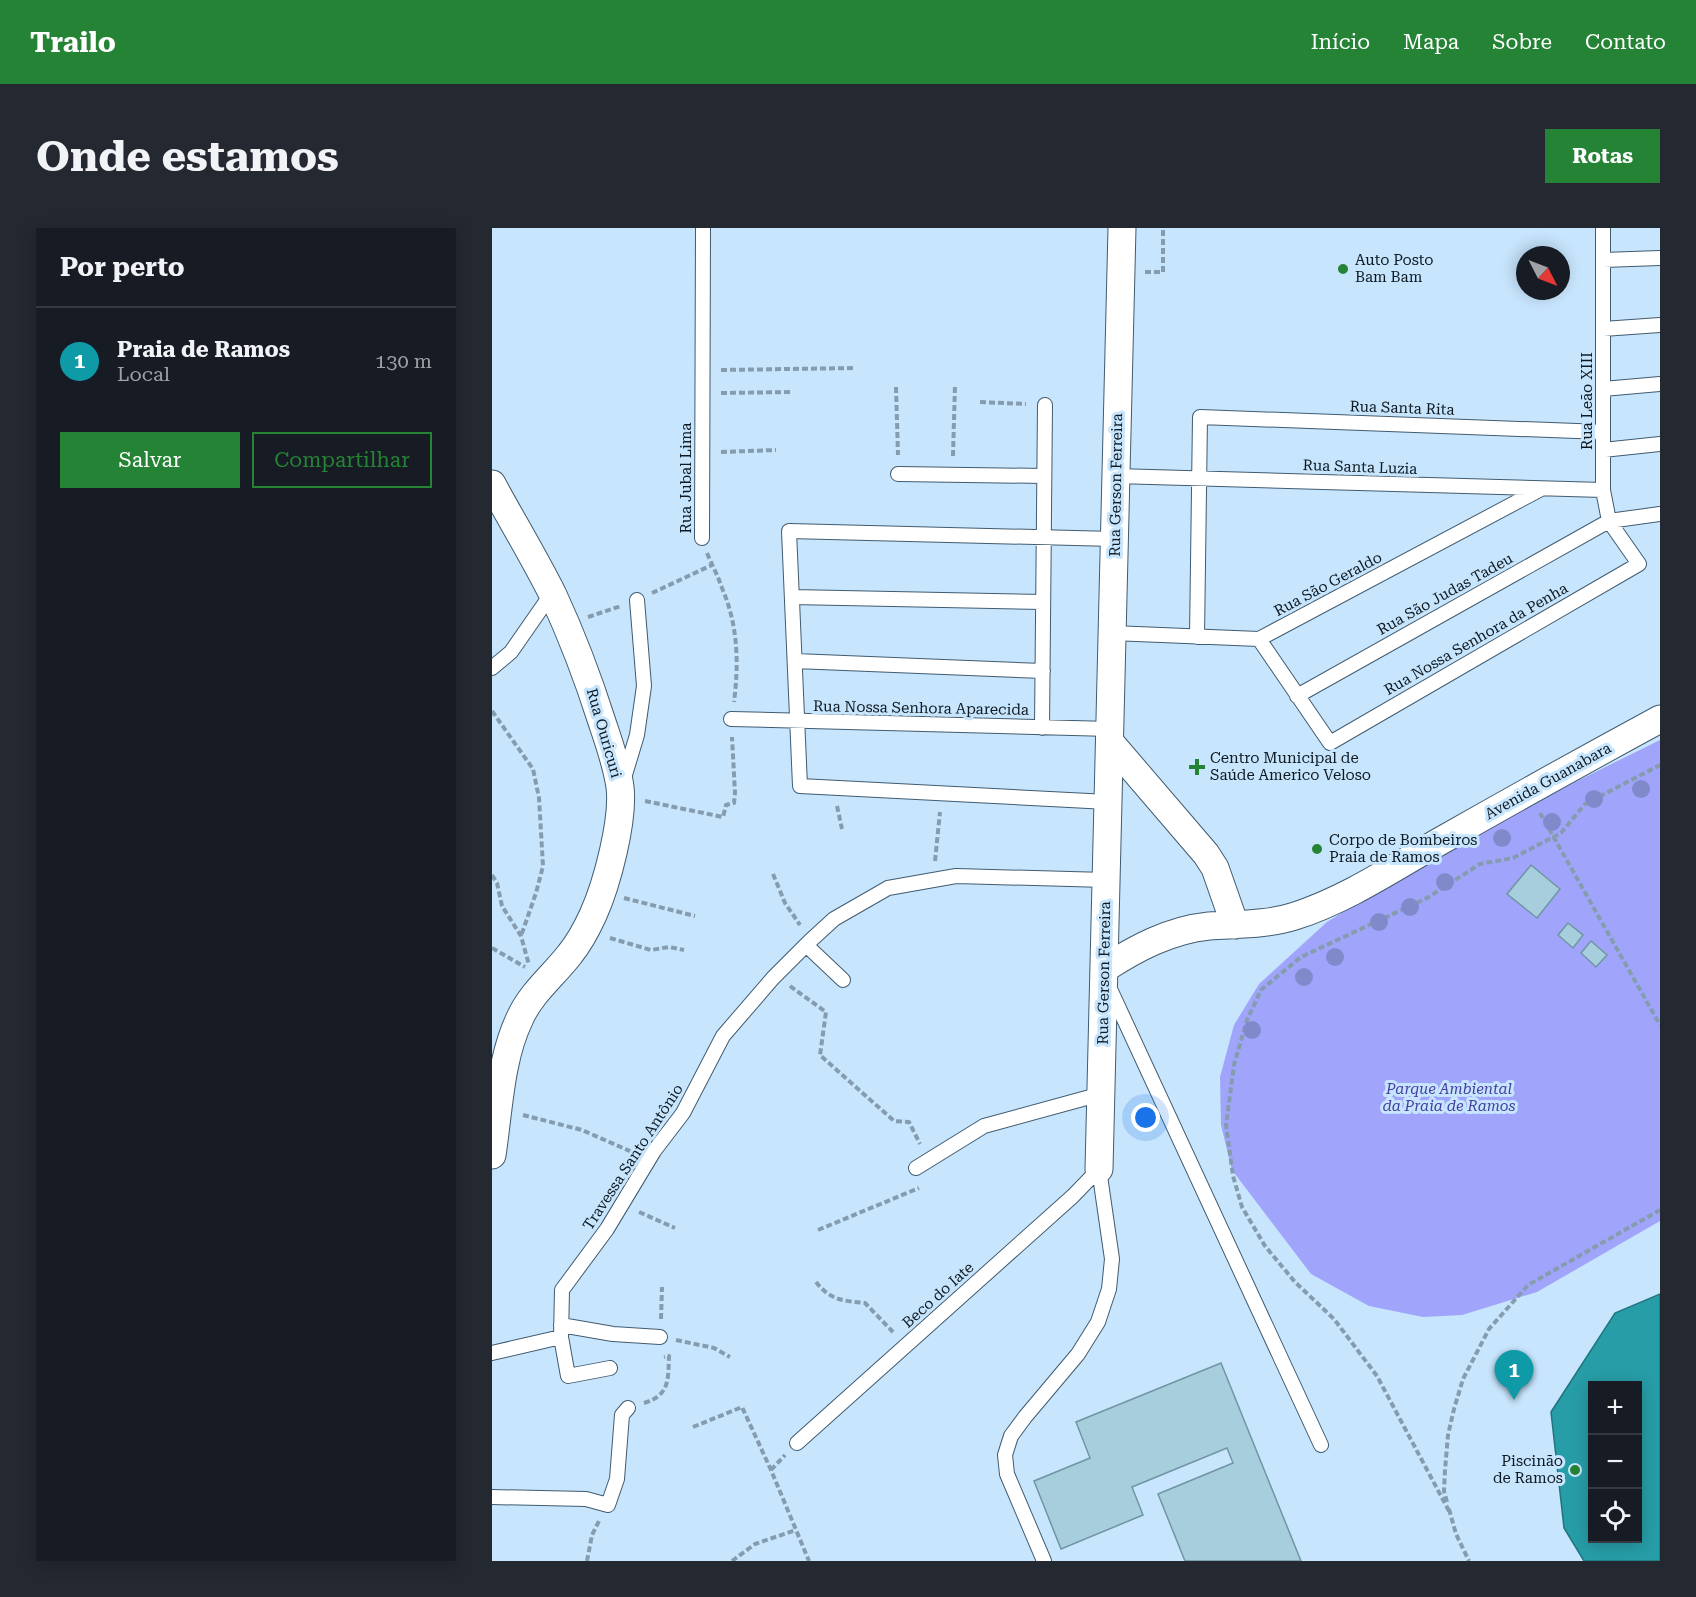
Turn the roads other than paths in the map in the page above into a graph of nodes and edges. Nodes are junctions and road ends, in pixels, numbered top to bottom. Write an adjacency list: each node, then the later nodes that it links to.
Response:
1 (703, 228): 24 (lane, Rua Jubal Lima)
2 (1122, 228): 16 (street, Rua Gerson Ferreira)
3 (1603, 228): 5 (lane, Rua Leão XIII)
4 (1660, 258): 5 (lane)
5 (1604, 260): 7 (lane, Rua Leão XIII)
6 (1660, 326): 7 (lane)
7 (1603, 329): 9 (lane, Rua Leão XIII)
8 (1660, 384): 9 (lane)
9 (1604, 389): 11 (lane, Rua Leão XIII)
10 (1045, 405): 15 (lane)
11 (1603, 432): 13 (lane, Rua Leão XIII); 17 (lane, Rua Santa Rita)
12 (1660, 444): 13 (lane)
13 (1603, 450): 20 (lane, Rua Leão XIII)
14 (898, 474): 15 (lane)
15 (1044, 476): 23 (lane)
16 (1116, 476): 17 (lane, Rua Santa Luzia); 25 (street, Rua Gerson Ferreira)
17 (1199, 478): 19 (lane, Rua Santa Luzia); 32 (lane)
18 (492, 484): 27 (street, Rua Ouricuri)
19 (1543, 489): 20 (lane, Rua Santa Luzia); 33 (lane, Rua São Geraldo)
20 (1603, 490): 22 (lane, Rua Leão XIII)
21 (1660, 514): 22 (lane)
22 (1609, 521): 26 (lane, Rua Leão XIII); 37 (lane, Rua São Judas Tadeu)
23 (1044, 537): 25 (lane); 28 (lane); 30 (lane)
24 (702, 538)
25 (1114, 539): 31 (street, Rua Gerson Ferreira)
26 (1639, 564): 37 (lane, Rua Nossa Senhora da Penha)
27 (552, 593): 35 (lane); 43 (street, Rua Ouricuri)
28 (792, 597): 30 (lane); 34 (lane)
29 (637, 600): 43 (lane)
30 (1043, 602): 36 (lane)
31 (1112, 633): 32 (lane, Rua São Geraldo); 42 (street, Rua Gerson Ferreira)
32 (1197, 637): 33 (lane, Rua São Geraldo)
33 (1259, 639): 37 (lane)
34 (795, 661): 36 (lane); 40 (lane)
35 (492, 668)
36 (1043, 671): 41 (lane)
37 (1298, 696)
38 (731, 719): 40 (lane, Rua Nossa Senhora Aparecida)
39 (1660, 719): 46 (street, Avenida Guanabara)
40 (797, 721): 41 (lane, Rua Nossa Senhora Aparecida); 44 (lane)
41 (1042, 728): 42 (lane, Rua Nossa Senhora Aparecida)
42 (1110, 736): 44 (street, Rua Gerson Ferreira); 46 (street)
43 (620, 792): 51 (street, Rua Ouricuri)
44 (1108, 802): 45 (street, Rua Gerson Ferreira)
45 (1106, 880): 47 (lane, Travessa Santo Antônio); 48 (street, Rua Gerson Ferreira)
46 (1235, 924): 48 (street, Avenida Guanabara)
47 (808, 943): 49 (lane); 54 (lane, Travessa Santo Antônio)
48 (1104, 972): 50 (street, Rua Gerson Ferreira); 60 (lane)
49 (843, 980)
50 (1101, 1094): 52 (lane); 53 (street, Rua Gerson Ferreira)
51 (492, 1155)
52 (916, 1168)
53 (1099, 1169): 59 (lane, Beco do Iate); 62 (lane)
54 (561, 1331): 55 (lane); 56 (lane); 57 (lane, Travessa Santo Antônio)
55 (657, 1337)
56 (492, 1353)
57 (610, 1368)
58 (627, 1408): 61 (lane)
59 (797, 1443)
60 (1321, 1444)
61 (492, 1497)
62 (1044, 1561)

